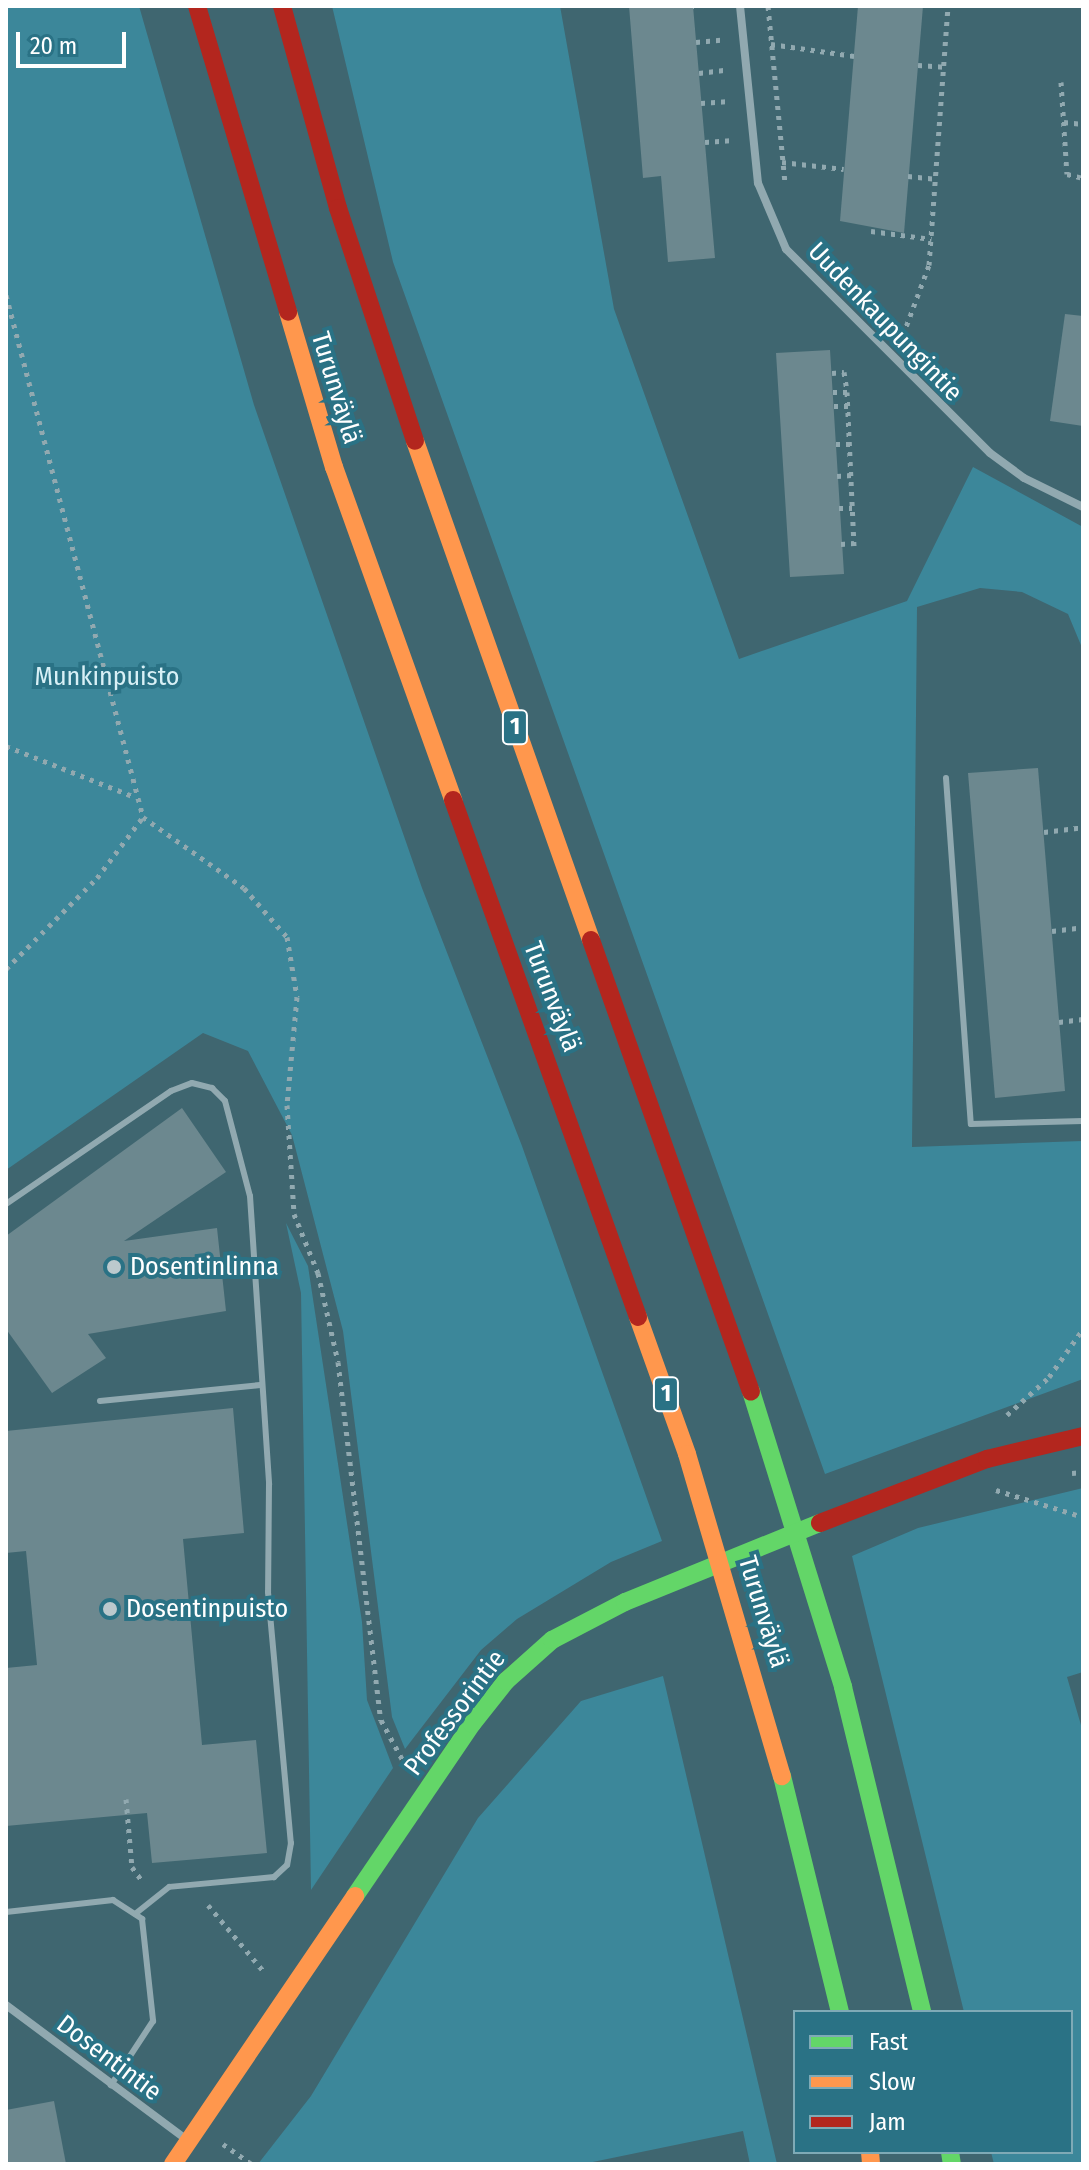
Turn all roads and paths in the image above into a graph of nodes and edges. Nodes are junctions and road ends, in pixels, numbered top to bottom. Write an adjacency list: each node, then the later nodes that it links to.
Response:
1 (197, 6): 71 (main road, Turunväylä / 1)
2 (282, 6): 72 (main road, 1)
3 (740, 6): 33 (street, Uudenkaupungintie)
4 (768, 6): 8 (path)
5 (948, 6): 11 (path)
6 (734, 38): 7 (path)
7 (696, 42)
8 (771, 44): 9 (path); 21 (path)
9 (854, 56)
10 (918, 65): 11 (path)
11 (944, 67): 25 (path)
12 (737, 69): 13 (path)
13 (699, 73)
14 (1061, 82): 17 (path)
15 (739, 101): 16 (path)
16 (701, 103)
17 (1064, 122): 18 (path); 24 (path)
18 (1083, 124)
19 (743, 139): 20 (path)
20 (705, 142)
21 (782, 162): 22 (path); 26 (path)
22 (844, 169)
23 (908, 176): 25 (path)
24 (1083, 178)
25 (935, 179): 28 (path)
26 (789, 200)
27 (871, 231): 28 (path)
28 (931, 239): 31 (path)
29 (6, 295): 49 (path)
30 (893, 322): 31 (path)
31 (904, 332): 32 (path); 33 (path)
32 (915, 344)
33 (891, 360): 43 (street, Uudenkaupungintie)
34 (832, 373): 36 (path)
35 (833, 392): 36 (path)
36 (847, 392): 38 (path)
37 (834, 406): 38 (path)
38 (848, 406): 40 (path)
39 (836, 444): 40 (path)
40 (850, 444): 41 (path)
41 (852, 475): 42 (path); 45 (path)
42 (837, 476)
43 (1083, 507)
44 (839, 508): 45 (path)
45 (852, 508): 46 (path)
46 (841, 544)
47 (6, 746): 49 (path)
48 (946, 778): 58 (lane)
49 (136, 798): 50 (path)
50 (143, 817): 55 (path); 67 (path)
51 (1083, 827): 52 (path)
52 (1044, 832)
53 (1083, 927): 54 (path)
54 (1052, 931)
55 (6, 969)
56 (1083, 1019): 57 (path)
57 (1059, 1022)
58 (1083, 1121)
59 (6, 1204): 61 (lane)
60 (1083, 1329): 63 (path)
61 (260, 1385): 62 (lane); 69 (lane)
62 (100, 1401)
63 (1007, 1415)
64 (1079, 1432): 74 (main road, Professorintie)
65 (995, 1489): 66 (path)
66 (1083, 1517)
67 (402, 1765)
68 (6, 1912): 69 (lane)
69 (135, 1914): 73 (lane)
70 (6, 2005): 73 (street, Dosentintie)
71 (840, 2010)
72 (922, 2010)
73 (111, 2085): 74 (street, Dosentintie)
74 (190, 2141): 76 (main road, Professorintie)
75 (241, 2156): 77 (path)
76 (173, 2164)
77 (252, 2164)

